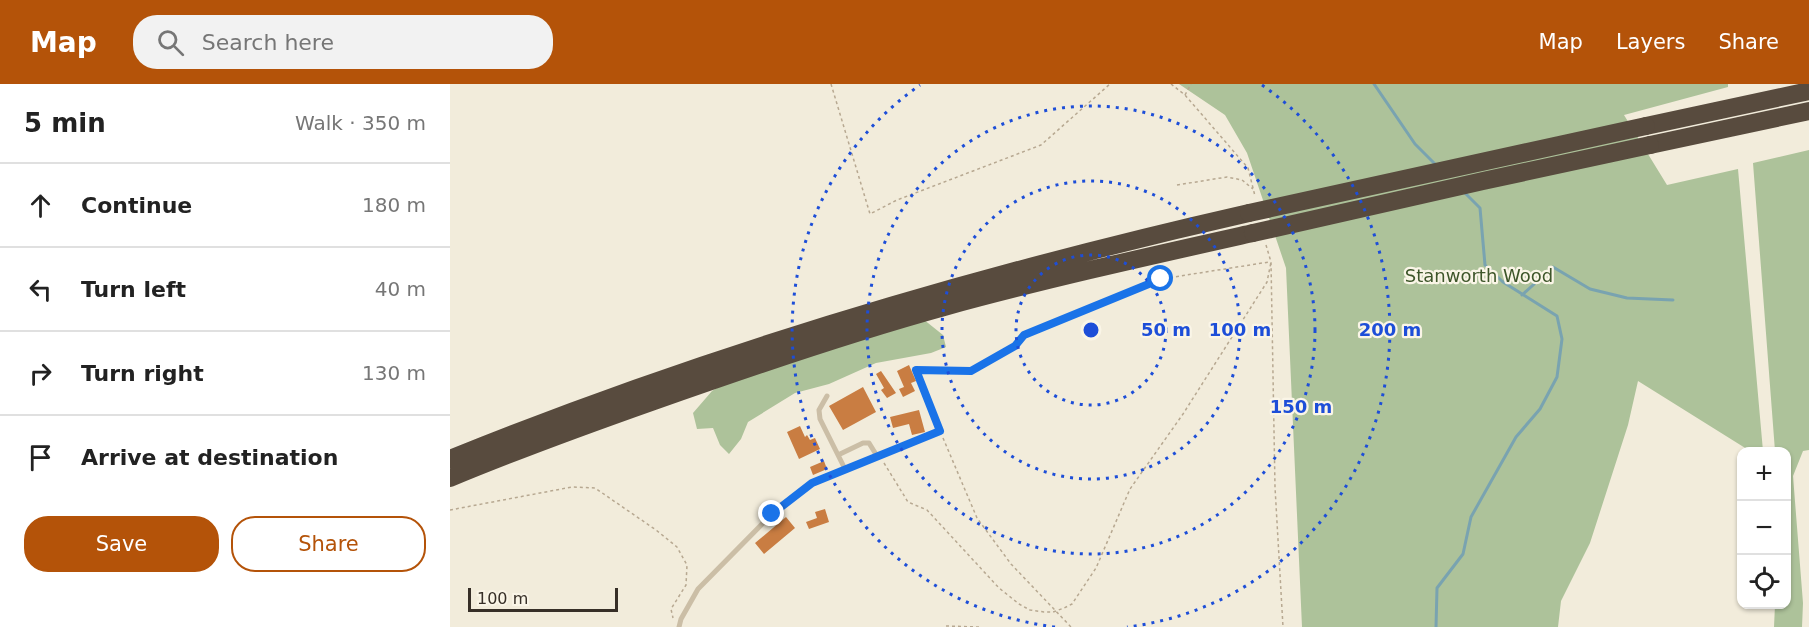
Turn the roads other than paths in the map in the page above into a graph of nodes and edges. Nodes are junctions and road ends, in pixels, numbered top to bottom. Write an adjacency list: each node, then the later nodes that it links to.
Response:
1 (1809, 91): 7 (highway, bridge)
2 (1809, 111): 9 (highway, bridge)
3 (916, 370): 6 (lane)
4 (827, 396): 5 (lane)
5 (838, 455): 6 (lane); 8 (lane)
6 (878, 456): 8 (lane)
7 (450, 459)
8 (845, 469): 10 (lane)
9 (450, 477)
10 (679, 627)

